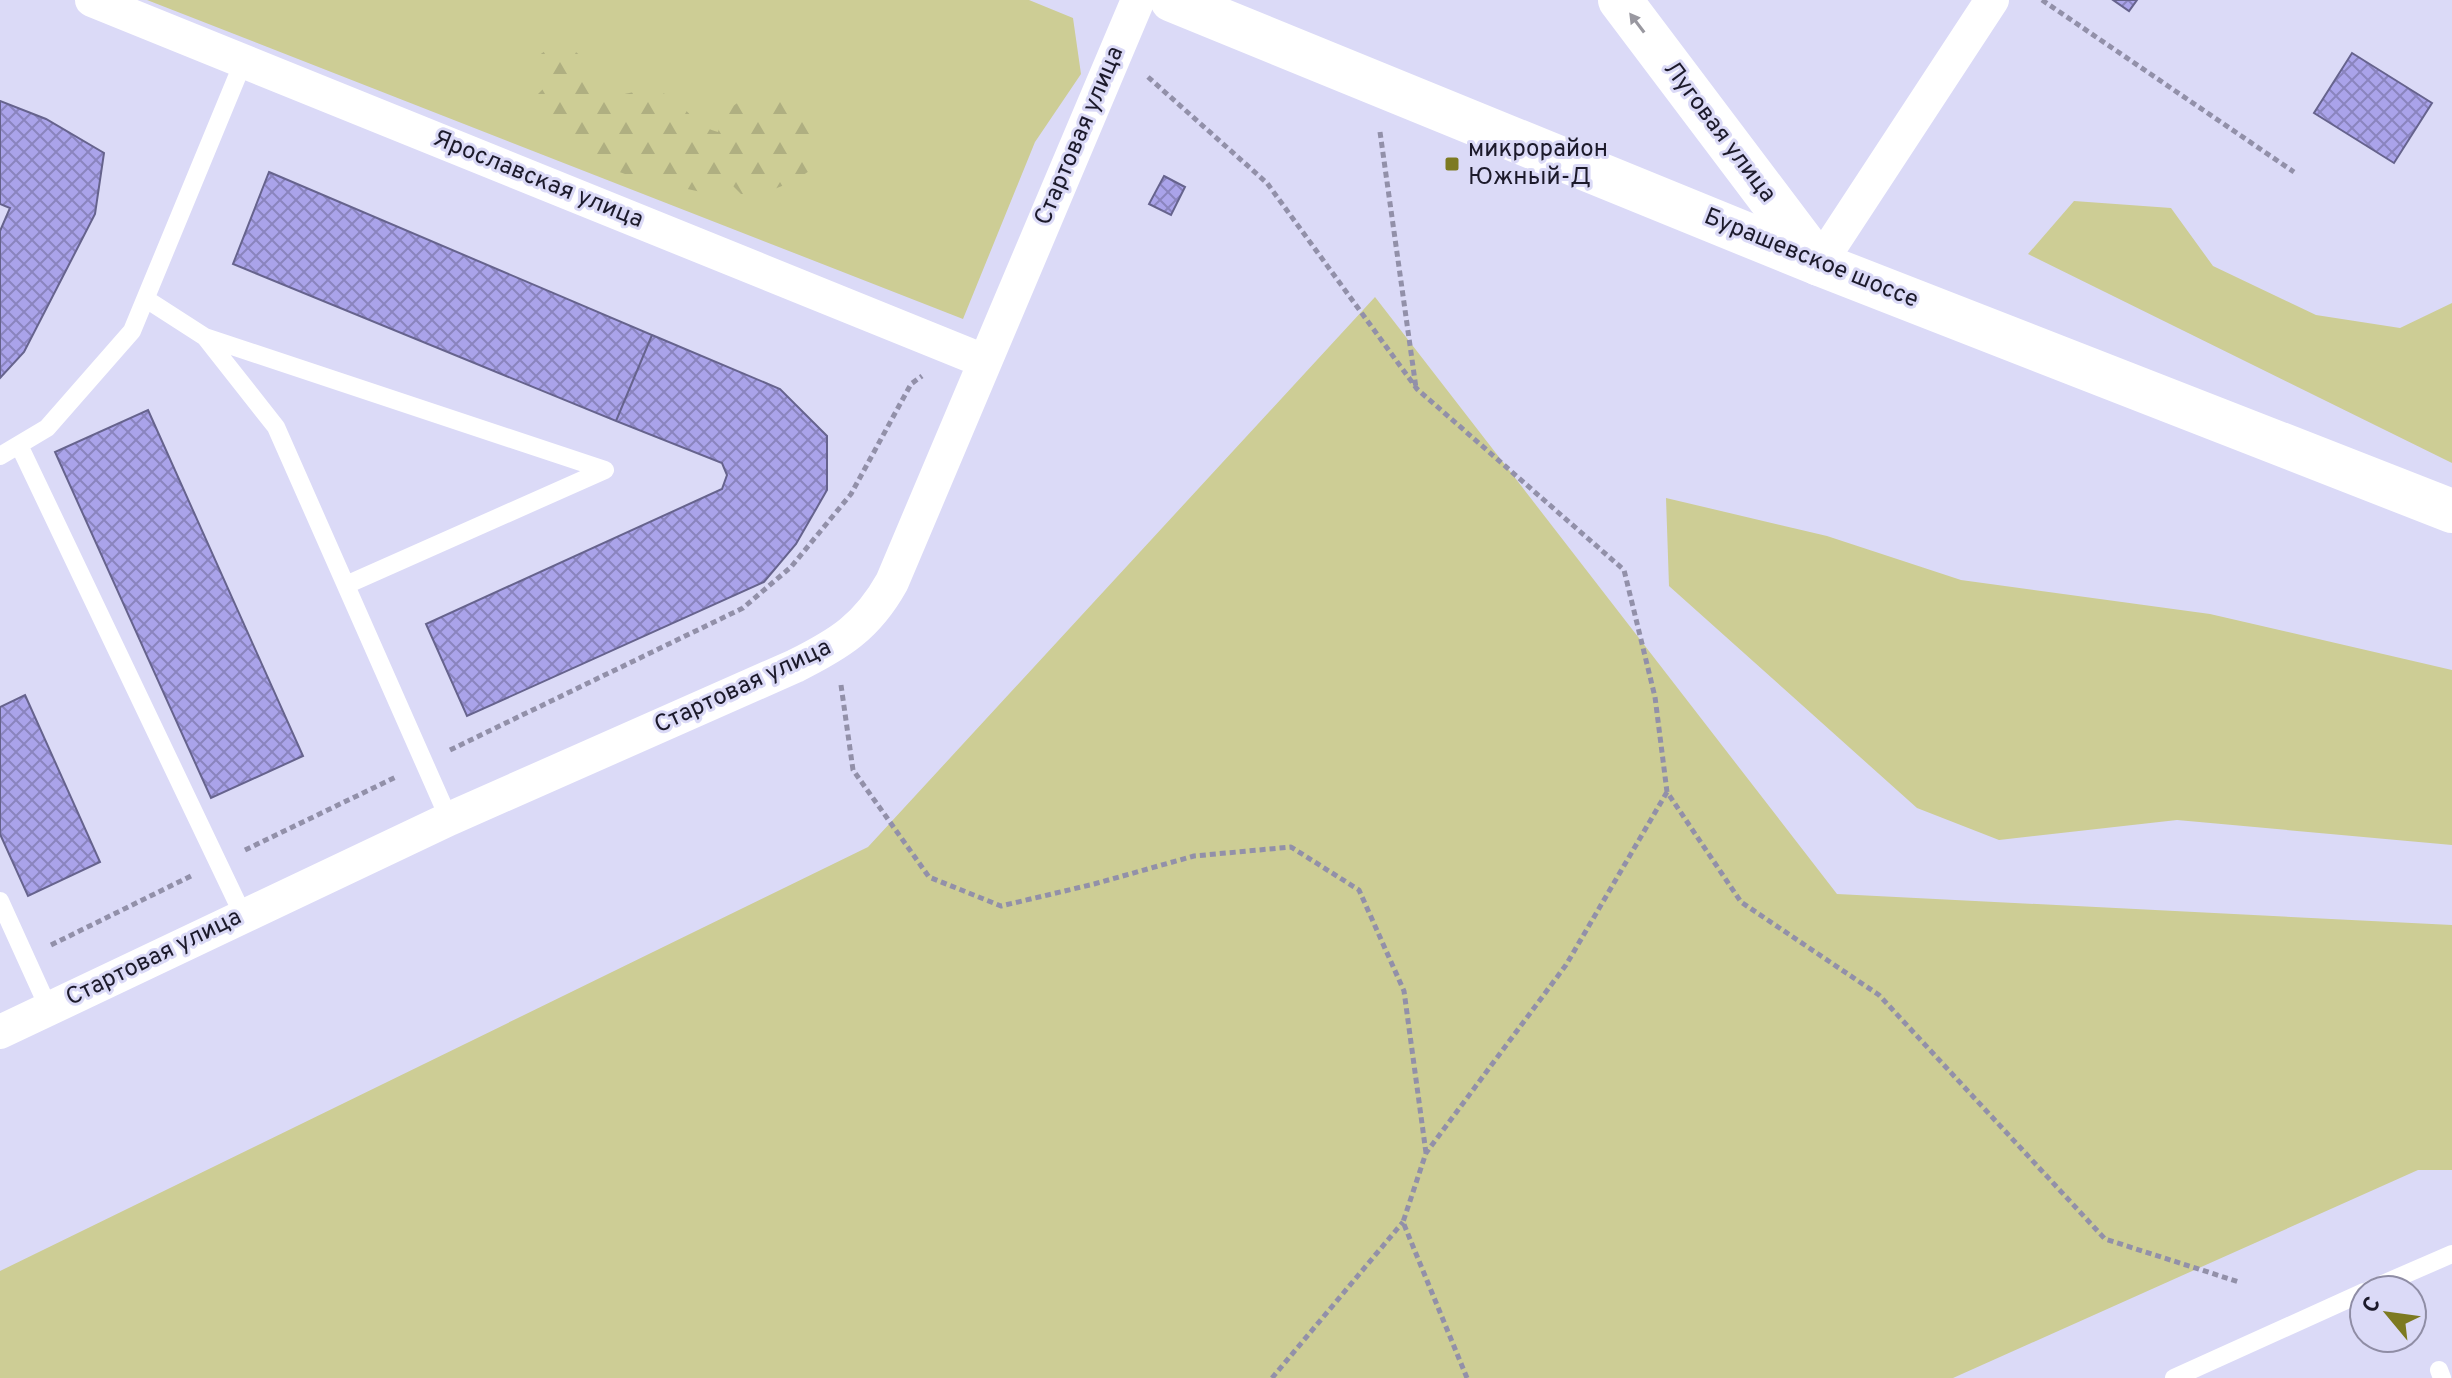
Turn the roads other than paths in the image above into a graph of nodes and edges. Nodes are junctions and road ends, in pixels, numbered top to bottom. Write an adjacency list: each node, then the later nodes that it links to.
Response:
1 (92, 0): 6 (street, Ярославская улица)
2 (1138, 0): 10 (street, Стартовая улица)
3 (1172, 0): 7 (main road, Бурашевское шоссе)
4 (1620, 0): 7 (main road, Луговая улица, one-way to 4)
5 (1992, 0): 7 (street)
6 (244, 60): 8 (lane); 10 (street, Ярославская улица)
7 (1819, 264): 13 (main road, Бурашевское шоссе)
8 (146, 299): 9 (lane); 11 (lane)
9 (205, 337): 14 (lane); 14 (lane)
10 (970, 355): 15 (street, Стартовая улица)
11 (19, 445): 12 (lane); 17 (lane)
12 (0, 456)
13 (2452, 511)
14 (346, 585): 15 (lane)
15 (449, 819): 17 (street, Стартовая улица)
16 (0, 901): 18 (lane)
17 (243, 915): 18 (street, Стартовая улица)
18 (49, 1009): 19 (street, Стартовая улица)
19 (0, 1032)
20 (2452, 1254): 21 (lane)
21 (2406, 1274)
22 (2348, 1299): 23 (lane)
23 (2174, 1378)

